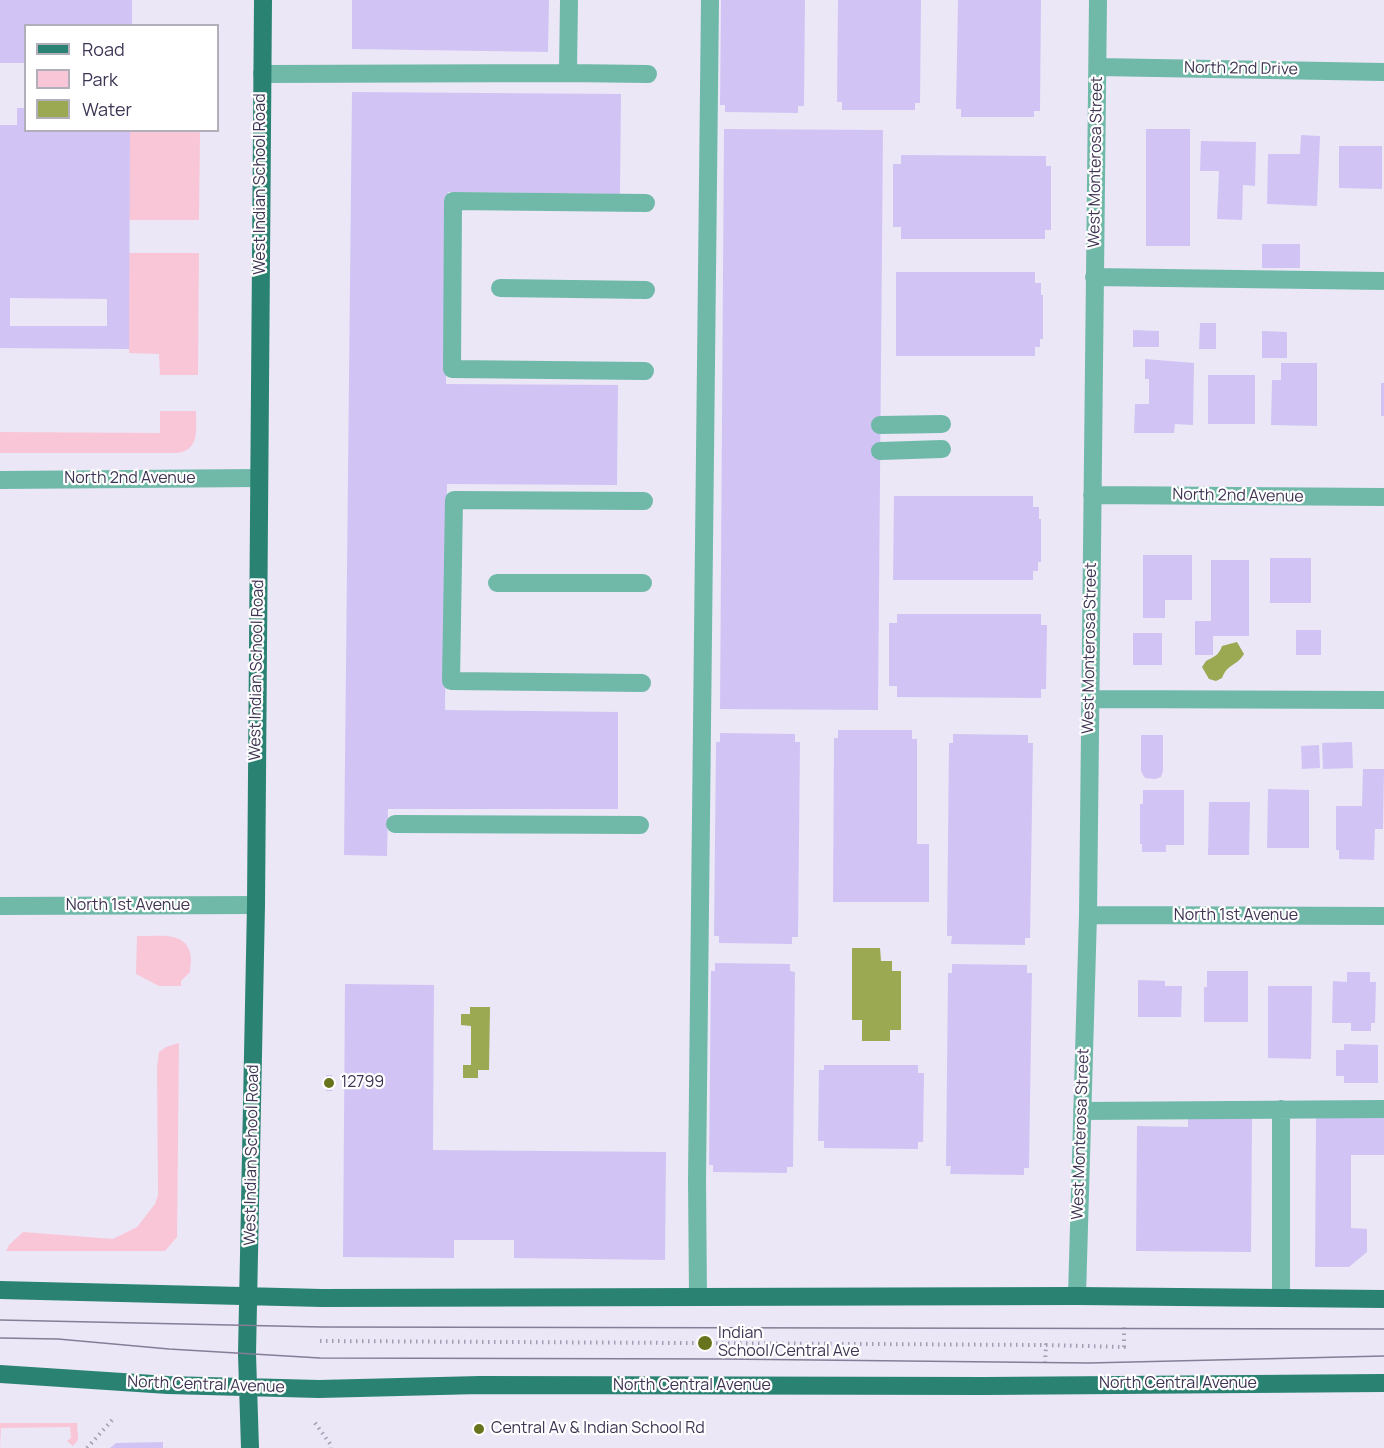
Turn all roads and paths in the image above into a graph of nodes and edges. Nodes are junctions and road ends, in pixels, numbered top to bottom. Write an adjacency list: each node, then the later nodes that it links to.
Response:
1 (263, 0): 8 (main road, West Indian School Road)
2 (569, 0): 7 (street)
3 (710, 0): 42 (street)
4 (1098, 0): 5 (street, West Monterosa Street)
5 (1098, 67): 6 (street, North 2nd Drive); 11 (street, West Monterosa Street)
6 (1384, 72)
7 (568, 73): 8 (street); 9 (street)
8 (262, 74): 20 (main road, West Indian School Road)
9 (648, 74)
10 (646, 203): 15 (street)
11 (1094, 277): 12 (street); 22 (street, West Monterosa Street)
12 (1384, 281)
13 (500, 288): 14 (street)
14 (645, 290)
15 (645, 371)
16 (942, 424): 17 (street)
17 (880, 425)
18 (942, 449): 19 (street)
19 (880, 451)
20 (259, 478): 21 (street, North 2nd Avenue); 32 (main road, West Indian School Road)
21 (0, 480)
22 (1092, 495): 23 (street, North 2nd Avenue); 28 (street, West Monterosa Street)
23 (1384, 497)
24 (644, 501): 27 (street)
25 (497, 583): 26 (street)
26 (643, 583)
27 (642, 683)
28 (1090, 699): 29 (street); 34 (street, West Monterosa Street)
29 (1384, 700)
30 (395, 824): 31 (street)
31 (640, 825)
32 (256, 905): 33 (street, North 1st Avenue); 40 (main road, West Indian School Road)
33 (0, 906)
34 (1088, 915): 35 (street, North 1st Avenue); 38 (street, West Monterosa Street)
35 (1384, 916)
36 (1281, 1109): 37 (street); 38 (street); 43 (street)
37 (1384, 1109)
38 (1082, 1111): 41 (street, West Monterosa Street)
39 (0, 1290): 40 (main road)
40 (250, 1296): 42 (main road); 51 (main road, West Indian School Road)
41 (1077, 1296): 42 (main road); 43 (main road)
42 (698, 1297)
43 (1281, 1298): 44 (main road)
44 (1384, 1299)
45 (1124, 1326): 47 (path)
46 (320, 1341): 47 (path)
47 (1046, 1345): 48 (path)
48 (1045, 1370)
49 (0, 1374): 51 (main road, North Central Avenue)
50 (1384, 1383): 51 (main road, North Central Avenue)
51 (247, 1387): 55 (main road, West Indian School Road)
52 (114, 1418): 54 (path)
53 (315, 1423): 56 (path)
54 (87, 1448)
55 (250, 1448)
56 (331, 1448)

